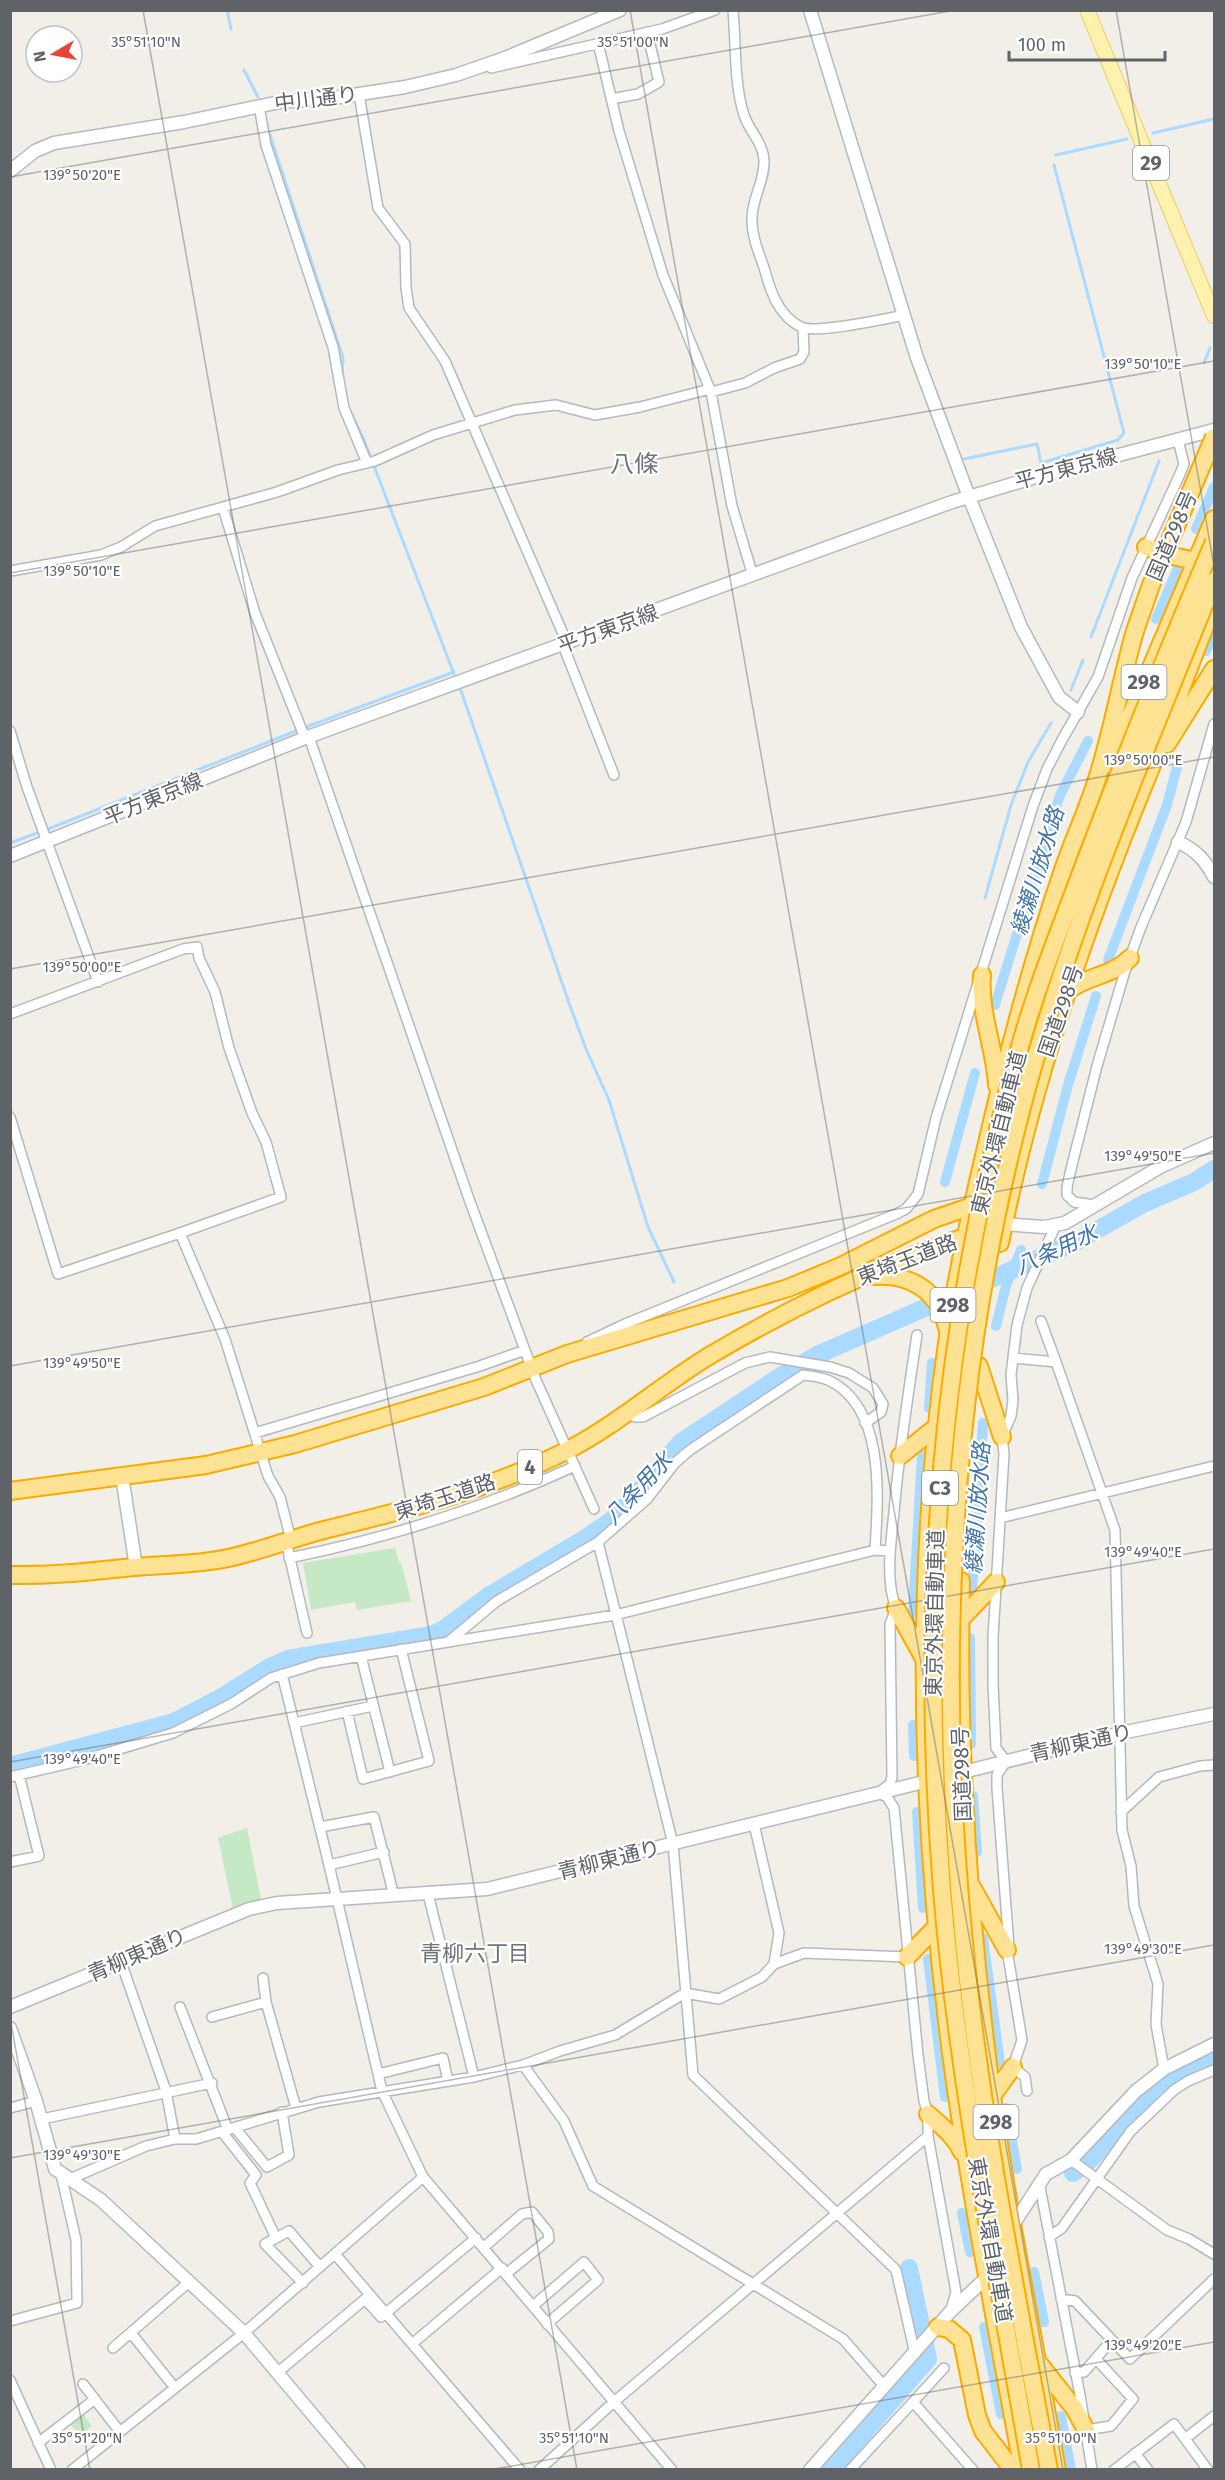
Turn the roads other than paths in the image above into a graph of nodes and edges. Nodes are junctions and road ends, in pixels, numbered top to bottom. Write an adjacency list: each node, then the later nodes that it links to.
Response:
1 (620, 10): 8 (street, 中川通り)
2 (716, 10): 6 (street)
3 (733, 10): 15 (street)
4 (810, 10): 13 (street)
5 (1087, 10): 14 (main road, 29)
6 (647, 32): 7 (street); 10 (street)
7 (598, 43): 8 (street); 10 (street)
8 (472, 71): 9 (street, 中川通り)
9 (359, 94): 11 (street, 中川通り); 17 (street)
10 (611, 99): 16 (street)
11 (259, 106): 12 (street, 中川通り); 21 (street)
12 (10, 171)
13 (904, 315): 15 (street); 22 (street)
14 (1215, 316)
15 (803, 328): 16 (street)
16 (711, 391): 17 (street); 29 (street)
17 (472, 422): 21 (street); 32 (street)
18 (1215, 430): 20 (street, 平方東京線)
19 (1215, 437): 42 (highway, 国道298号 / 298, bridge)
20 (1178, 440): 22 (street, 平方東京線); 26 (street)
21 (367, 463): 23 (street)
22 (969, 497): 29 (street, 平方東京線); 34 (street)
23 (224, 508): 28 (street); 37 (street)
24 (1215, 519): 27 (highway, 国道298号 / 298)
25 (1215, 542): 221 (highway, 東京外環自動車道 / C3, bridge)
26 (1146, 546): 27 (highway); 34 (street)
27 (1196, 561): 42 (highway, 国道298号 / 298)
28 (10, 571)
29 (753, 576): 32 (street, 平方東京線)
30 (1215, 581): 222 (highway, 東京外環自動車道 / C3, bridge)
31 (1215, 605): 38 (highway, 国道298号 / 298)
32 (565, 644): 37 (street, 平方東京線); 39 (street)
33 (1214, 670): 38 (highway, 国道298号 / 298)
34 (1078, 712): 46 (street)
35 (1215, 724): 41 (street)
36 (10, 731): 40 (street)
37 (307, 737): 40 (street, 平方東京線); 63 (street)
38 (1148, 774): 48 (highway, 国道298号 / 298)
39 (614, 775)
40 (47, 842): 43 (street, 平方東京線); 47 (street)
41 (1178, 842): 44 (street); 45 (street)
42 (1073, 844): 50 (highway, 国道298号 / 298)
43 (10, 856)
44 (1215, 877)
45 (1130, 958): 48 (highway); 54 (street)
46 (982, 975): 50 (highway); 64 (street)
47 (98, 982): 49 (street); 57 (street)
48 (1069, 990): 55 (highway, 国道298号 / 298)
49 (10, 1014)
50 (997, 1098): 53 (highway, 国道298号 / 298)
51 (10, 1116): 57 (street)
52 (1215, 1143): 54 (street)
53 (972, 1206): 55 (highway, 東埼玉道路); 58 (highway, 国道298号 / 298); 64 (highway, 東埼玉道路)
54 (1095, 1206): 56 (street)
55 (1003, 1224): 56 (street); 58 (highway, 東埼玉道路 / 4); 67 (highway, 国道298号 / 298)
56 (1055, 1227): 65 (street)
57 (180, 1233): 72 (street)
58 (966, 1237): 59 (highway, 東埼玉道路 / 4); 61 (highway, 国道298号 / 298)
59 (863, 1276): 61 (highway); 69 (highway, 東埼玉道路 / 4)
60 (1041, 1321): 66 (street)
61 (948, 1331): 71 (highway, 国道298号 / 298)
62 (916, 1335): 76 (street)
63 (525, 1350): 68 (street); 72 (street)
64 (567, 1354): 68 (highway, 東埼玉道路)
65 (1013, 1358): 66 (street); 73 (street)
66 (1056, 1362): 81 (street)
67 (979, 1366): 73 (highway); 94 (highway, 国道298号 / 298)
68 (532, 1369): 74 (street); 75 (highway, 東埼玉道路)
69 (627, 1413): 70 (street); 74 (highway, 東埼玉道路 / 4)
70 (865, 1423): 85 (street); 86 (street)
71 (936, 1427): 76 (highway); 99 (highway, 国道298号 / 298)
72 (255, 1433): 75 (street)
73 (1002, 1437): 83 (street)
74 (568, 1450): 77 (street); 84 (highway, 東埼玉道路 / 4)
75 (261, 1453): 79 (highway, 東埼玉道路); 84 (street)
76 (900, 1456): 87 (street)
77 (575, 1466): 82 (street); 88 (street)
78 (1215, 1466): 81 (street)
79 (122, 1476): 80 (highway, 東埼玉道路); 89 (street)
80 (10, 1491)
81 (1102, 1495): 83 (street); 105 (street)
82 (594, 1509)
83 (1000, 1518): 91 (street)
84 (288, 1541): 88 (street); 89 (highway, 東埼玉道路 / 4)
85 (598, 1542): 93 (street); 96 (street)
86 (875, 1550): 87 (street); 93 (street)
87 (889, 1551): 92 (street)
88 (289, 1558): 95 (street)
89 (136, 1567): 90 (highway, 東埼玉道路 / 4)
90 (11, 1573)
91 (996, 1582): 94 (highway); 106 (street)
92 (896, 1608): 99 (highway); 112 (street)
93 (615, 1615): 96 (street); 116 (street)
94 (960, 1620): 109 (highway, 国道298号 / 298)
95 (307, 1633)
96 (448, 1642): 97 (street)
97 (401, 1649): 98 (street); 108 (street)
98 (361, 1656): 100 (street); 101 (street)
99 (923, 1658): 111 (highway, 国道298号 / 298)
100 (282, 1674): 104 (street); 110 (street)
101 (373, 1706): 102 (street); 108 (street)
102 (347, 1711): 104 (street); 108 (street)
103 (1215, 1714): 105 (street, 青柳東通り)
104 (294, 1722): 115 (street)
105 (1120, 1733): 106 (street, 青柳東通り); 113 (street)
106 (1006, 1761): 109 (street, 青柳東通り); 125 (street)
107 (1215, 1765): 113 (street)
108 (390, 1772)
109 (961, 1772): 111 (street, 青柳東通り); 120 (highway, 国道298号 / 298)
110 (15, 1776): 118 (street)
111 (927, 1781): 112 (street, 青柳東通り); 124 (highway, 国道298号 / 298)
112 (878, 1793): 114 (street, 青柳東通り); 126 (street)
113 (1121, 1812): 139 (street)
114 (754, 1824): 116 (street, 青柳東通り); 128 (street)
115 (320, 1827): 117 (street); 119 (street)
116 (673, 1844): 121 (street, 青柳東通り); 130 (street)
117 (384, 1852): 119 (street); 122 (street)
118 (10, 1862)
119 (329, 1864): 123 (street)
120 (968, 1881): 125 (highway); 148 (highway, 国道298号 / 298)
121 (428, 1894): 122 (street, 青柳東通り); 142 (street)
122 (394, 1896): 123 (street, 青柳東通り)
123 (338, 1900): 127 (street, 青柳東通り); 141 (street)
124 (937, 1926): 126 (highway); 159 (highway, 国道298号 / 298)
125 (1007, 1950): 138 (street)
126 (907, 1957): 128 (street); 153 (street)
127 (121, 1962): 132 (street, 青柳東通り); 147 (street)
128 (774, 1965): 130 (street)
129 (263, 1978): 131 (street)
130 (685, 1993): 137 (street); 164 (street)
131 (266, 2002): 134 (street); 151 (street)
132 (10, 2007)
133 (180, 2007): 144 (street)
134 (212, 2017)
135 (10, 2028): 149 (street)
136 (1215, 2043): 139 (street)
137 (523, 2065): 142 (street); 178 (street)
138 (1013, 2067): 146 (street); 148 (highway)
139 (1164, 2068): 158 (street)
140 (1215, 2070): 162 (street)
141 (378, 2074): 143 (street); 145 (street)
142 (474, 2077): 143 (street)
143 (448, 2081): 145 (street)
144 (211, 2084): 147 (street); 155 (street)
145 (382, 2091): 151 (street); 161 (street)
146 (1027, 2091)
147 (166, 2093): 154 (street); 157 (street)
148 (992, 2096): 165 (highway, 国道298号 / 298)
149 (36, 2101): 150 (street); 154 (street)
150 (10, 2108)
151 (296, 2108): 152 (street)
152 (282, 2112): 155 (street); 155 (street)
153 (928, 2114): 156 (street); 159 (highway)
154 (42, 2119): 160 (street)
155 (228, 2130): 157 (street); 167 (street)
156 (928, 2136): 164 (street); 181 (street)
157 (175, 2139): 160 (street)
158 (1071, 2160): 162 (street); 163 (street)
159 (967, 2164): 174 (highway, 国道298号 / 298)
160 (66, 2176): 176 (street); 183 (street)
161 (423, 2177): 168 (street); 170 (street)
162 (1095, 2179): 166 (street); 171 (street)
163 (1039, 2182): 165 (street); 166 (street)
164 (838, 2214): 178 (street); 191 (street)
165 (1012, 2226): 174 (street); 193 (highway, 国道298号 / 298)
166 (1049, 2237): 179 (street)
167 (276, 2238): 172 (street); 177 (street)
168 (476, 2238): 169 (street); 182 (street)
169 (484, 2247): 173 (street); 173 (street)
170 (335, 2254): 172 (street); 182 (street)
171 (1215, 2254)
172 (320, 2267): 177 (street)
173 (504, 2270): 180 (street); 189 (street)
174 (987, 2277): 181 (street); 220 (highway, 国道298号 / 298)
175 (1215, 2279): 188 (street)
176 (189, 2282): 186 (street); 187 (street)
177 (303, 2283): 187 (street)
178 (755, 2284): 199 (street); 202 (street)
179 (1061, 2299): 188 (street); 196 (street)
180 (533, 2306): 184 (street); 184 (street)
181 (950, 2312): 185 (street)
182 (386, 2313): 189 (street); 195 (street)
183 (10, 2321)
184 (547, 2324): 202 (street)
185 (936, 2329): 191 (street); 219 (highway)
186 (131, 2333): 190 (street); 200 (street)
187 (244, 2333): 195 (street); 200 (street)
188 (1111, 2341): 192 (street)
189 (412, 2344): 213 (street)
190 (113, 2348)
191 (915, 2354): 199 (street)
192 (1095, 2359): 196 (street); 205 (street)
193 (1038, 2363): 205 (highway); 223 (highway, 国道298号 / 298)
194 (944, 2368): 203 (street)
195 (277, 2373): 212 (street)
196 (1076, 2373): 205 (street)
197 (10, 2380): 208 (street)
198 (83, 2384): 201 (street)
199 (885, 2387): 216 (street)
200 (175, 2388): 206 (street)
201 (95, 2399): 206 (street); 208 (street)
202 (615, 2401): 214 (street); 215 (street)
203 (913, 2402): 217 (street); 218 (street)
204 (1215, 2416): 207 (street)
205 (1086, 2430): 224 (street)
206 (120, 2432): 211 (street)
207 (1186, 2438): 209 (street); 227 (street)
208 (38, 2443): 210 (street)
209 (1135, 2453): 225 (street); 226 (street)
210 (51, 2469)
211 (72, 2469)
212 (359, 2469)
213 (520, 2469)
214 (539, 2469)
215 (672, 2469)
216 (810, 2469)
217 (852, 2469)
218 (973, 2469)
219 (1013, 2469)
220 (1023, 2469)
221 (1031, 2469)
222 (1049, 2469)
223 (1057, 2469)
224 (1092, 2469)
225 (1114, 2469)
226 (1148, 2469)
227 (1208, 2469)

